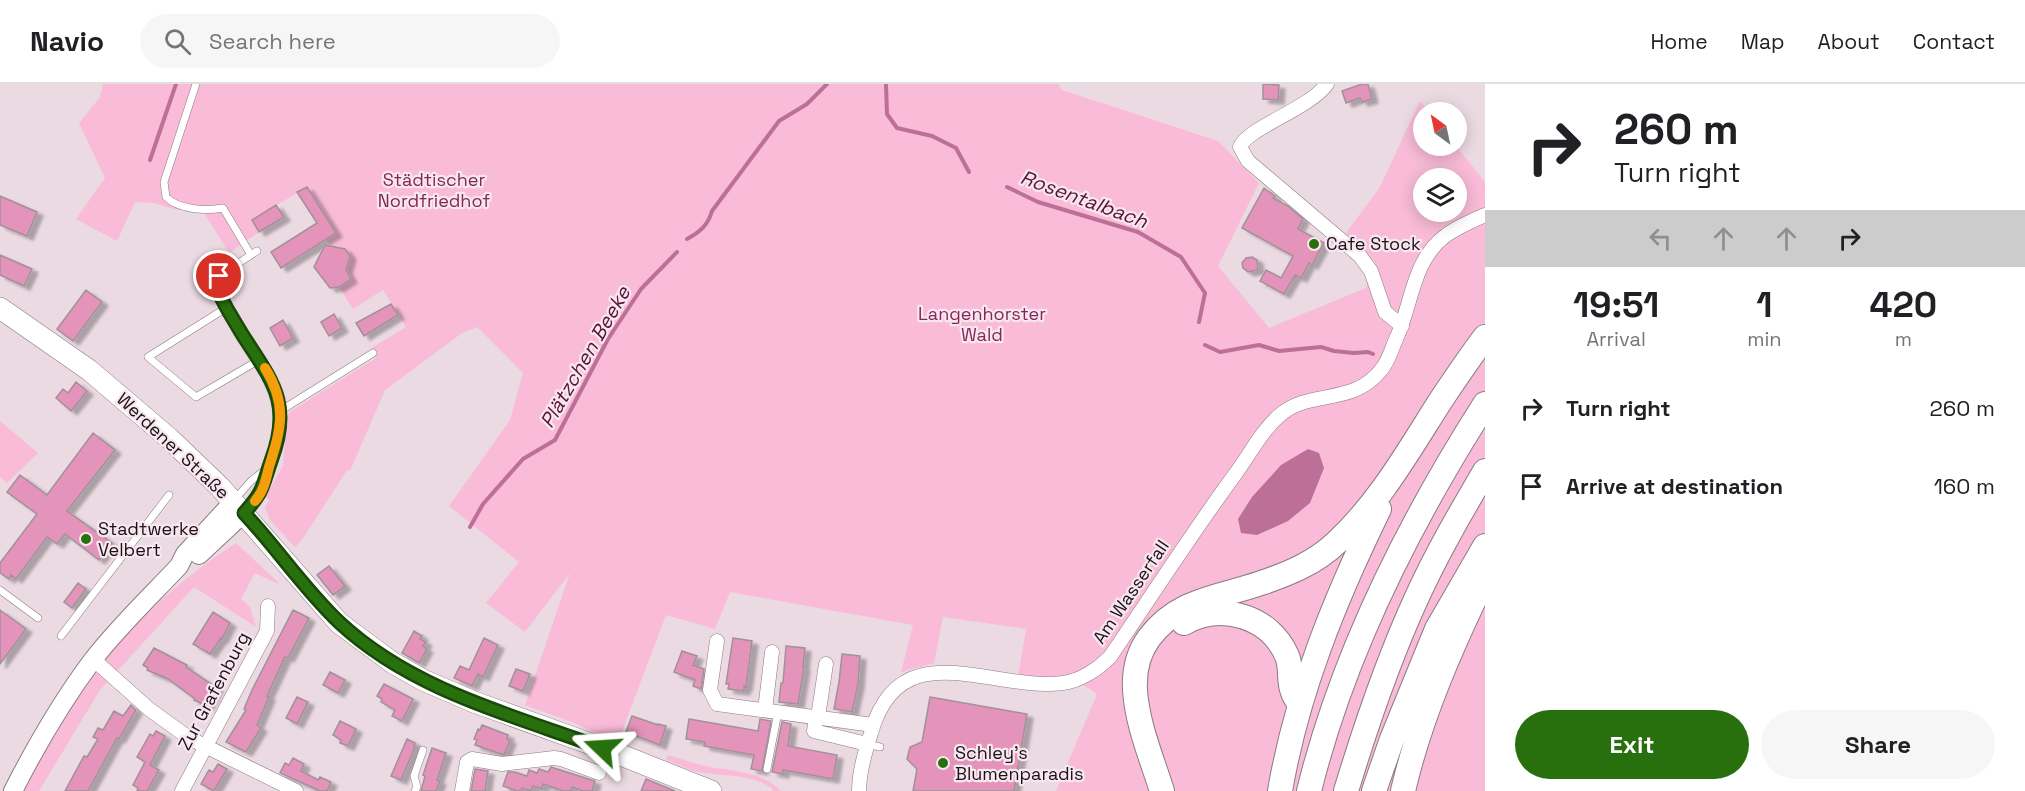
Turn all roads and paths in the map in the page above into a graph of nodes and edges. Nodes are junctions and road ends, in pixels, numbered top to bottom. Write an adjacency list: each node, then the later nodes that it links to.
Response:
1 (196, 84): 5 (lane)
2 (1327, 84): 6 (street)
3 (1485, 215): 6 (street, Am Wasserfall)
4 (0, 308): 16 (main road, Werdener Straße)
5 (226, 308): 9 (lane); 9 (lane)
6 (1402, 326): 30 (street, Am Wasserfall)
7 (1485, 336): 14 (highway)
8 (373, 353): 11 (lane)
9 (259, 360): 11 (lane)
10 (1485, 404): 46 (highway)
11 (280, 411): 12 (lane)
12 (270, 466): 16 (lane); 16 (lane)
13 (1485, 471): 47 (highway)
14 (1389, 484): 27 (highway); 43 (highway)
15 (169, 495): 22 (lane)
16 (238, 507): 25 (main road); 42 (main road, Werdener Straße)
17 (1485, 546): 48 (highway)
18 (1485, 577): 49 (highway)
19 (0, 590): 21 (lane)
20 (268, 606): 31 (street, Zur Grafenburg)
21 (38, 618)
22 (61, 636)
23 (717, 641): 28 (street)
24 (772, 652): 28 (street)
25 (93, 659): 31 (street); 37 (main road)
26 (826, 664): 29 (street)
27 (1300, 704): 44 (highway); 45 (highway)
28 (772, 711): 29 (street); 34 (lane)
29 (818, 717): 30 (street); 32 (street)
30 (873, 725): 32 (street, Am Wasserfall)
31 (205, 746): 38 (street, Zur Grafenburg); 39 (street)
32 (874, 746): 36 (street, Am Wasserfall)
33 (423, 750): 40 (lane)
34 (767, 769)
35 (599, 773): 41 (street)
36 (856, 788)
37 (13, 791)
38 (182, 791)
39 (296, 791)
40 (415, 791)
41 (462, 791)
42 (711, 791)
43 (1162, 791)
44 (1178, 791)
45 (1280, 791)
46 (1309, 791)
47 (1346, 791)
48 (1374, 791)
49 (1403, 791)

